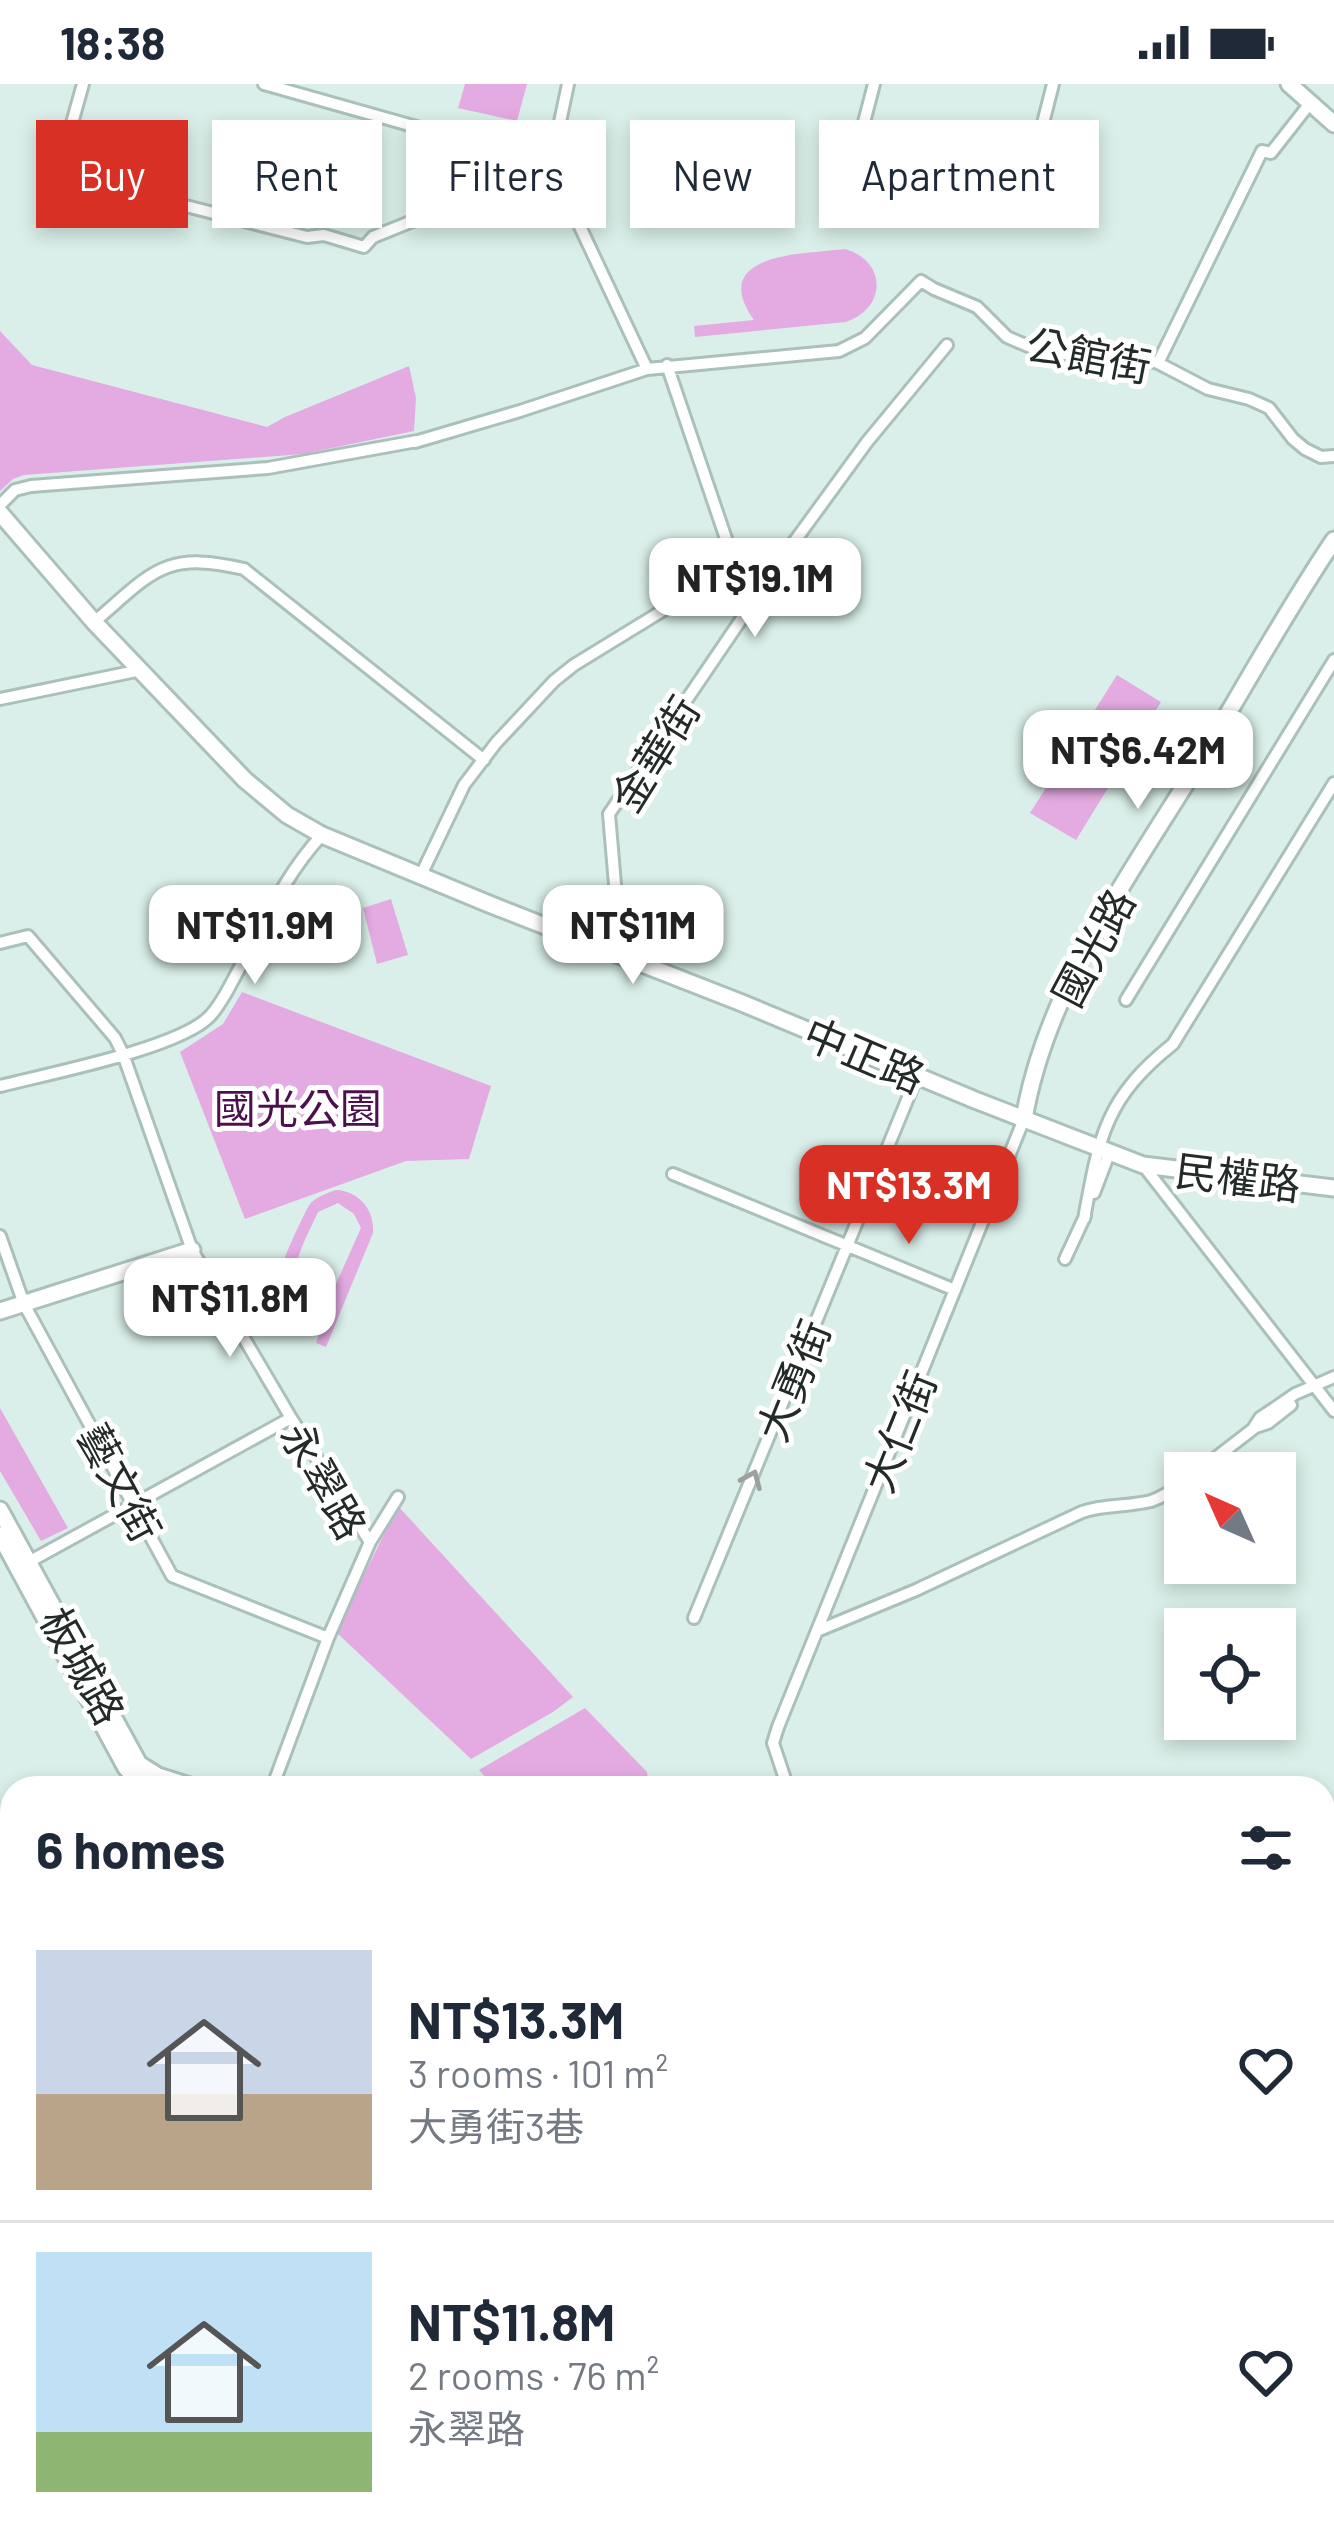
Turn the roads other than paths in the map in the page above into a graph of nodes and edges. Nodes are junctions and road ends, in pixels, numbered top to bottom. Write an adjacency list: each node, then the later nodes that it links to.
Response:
1 (83, 84): 11 (street)
2 (264, 84): 9 (street)
3 (568, 84): 8 (street)
4 (874, 84): 5 (street)
5 (1053, 84)
6 (1289, 84): 7 (street)
7 (1311, 101): 10 (street); 14 (street)
8 (560, 120)
9 (406, 124)
10 (1334, 124)
11 (406, 224)
12 (580, 228): 16 (street)
13 (947, 345): 20 (street, 金華街)
14 (1158, 363): 15 (street, 公館街); 17 (street, 公館街)
15 (668, 365): 16 (street, 公館街); 21 (street)
16 (647, 369): 18 (street, 公館街)
17 (1334, 456)
18 (0, 509): 23 (street, 中正路)
19 (1334, 540): 37 (street, 國光路)
20 (782, 560): 21 (street); 22 (street, 金華街)
21 (739, 577): 22 (street); 27 (street)
22 (755, 598): 32 (street, 金華街)
23 (94, 622): 25 (street, 中正路); 27 (street)
24 (1334, 661): 33 (street)
25 (141, 670): 26 (street); 29 (street, 中正路)
26 (0, 699)
27 (484, 760): 30 (street)
28 (1334, 783): 38 (street)
29 (322, 835): 30 (street, 中正路); 34 (street)
30 (421, 875): 32 (street, 中正路)
31 (0, 943): 34 (street, 永翠路)
32 (621, 955): 35 (street, 中正路)
33 (1126, 1000)
34 (123, 1054): 36 (street); 44 (street, 永翠路)
35 (917, 1076): 37 (street, 中正路); 43 (street, 大勇街)
36 (0, 1086)
37 (1024, 1119): 38 (street, 中正路); 46 (street, 大仁街)
38 (1103, 1149): 39 (street, 中正路); 45 (street)
39 (1143, 1165): 41 (street, 民權路); 50 (street, 中正路)
40 (674, 1174): 43 (street)
41 (1334, 1188)
42 (0, 1236): 47 (street, 藝文街)
43 (847, 1247): 46 (street); 61 (street, 大勇街, one-way to 43)
44 (192, 1250): 47 (street); 52 (street, 永翠路)
45 (1065, 1259)
46 (955, 1290): 62 (street, 大仁街)
47 (24, 1304): 48 (street); 56 (street, 藝文街)
48 (0, 1311)
49 (1334, 1377): 50 (street)
50 (1315, 1386): 51 (street, 中正路); 53 (street)
51 (1334, 1411)
52 (290, 1418): 56 (street); 59 (street, 永翠路)
53 (1223, 1452)
54 (1164, 1495): 62 (street)
55 (398, 1497): 59 (street)
56 (133, 1505): 60 (street); 63 (street, 藝文街)
57 (0, 1510): 60 (street, 板城路)
58 (0, 1535): 60 (street, 板城路)
59 (370, 1542): 63 (street, 永翠路)
60 (23, 1565): 64 (street, 板城路); 65 (street, 板城路)
61 (694, 1618)
62 (817, 1631): 67 (street, 大仁街)
63 (328, 1638): 66 (street, 永翠路)
64 (133, 1776)
65 (158, 1776)
66 (276, 1776)
67 (784, 1776)

